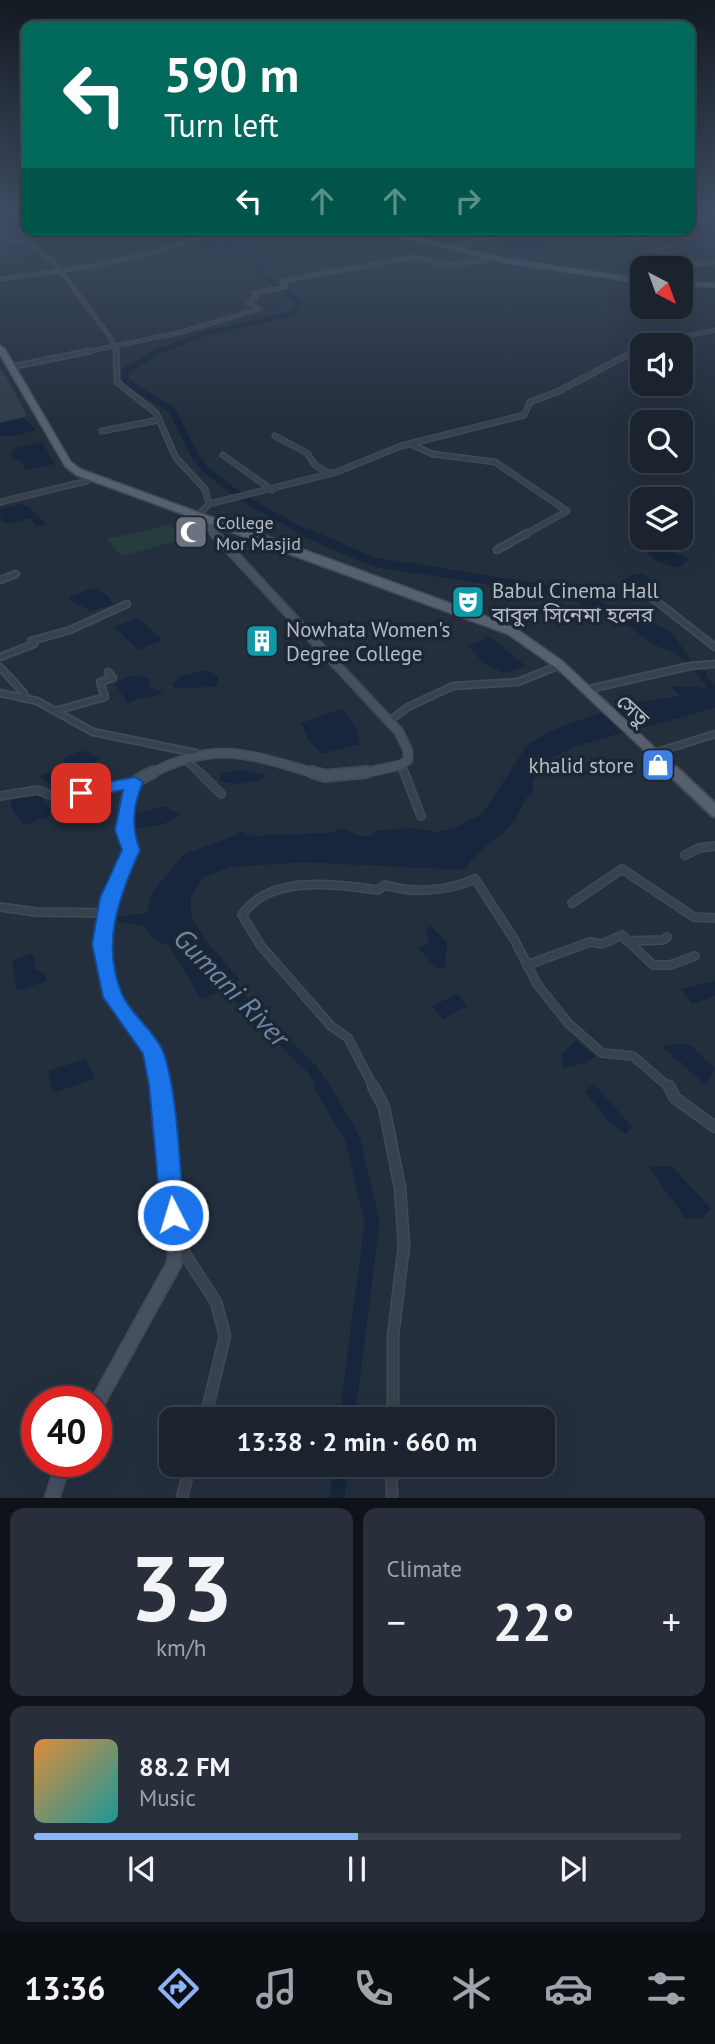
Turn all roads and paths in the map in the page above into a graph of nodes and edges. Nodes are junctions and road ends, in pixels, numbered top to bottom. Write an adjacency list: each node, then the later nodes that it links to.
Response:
1 (71, 283): 8 (street)
2 (283, 283): 8 (street)
3 (693, 284): 4 (street)
4 (715, 285)
5 (715, 330): 6 (street)
6 (693, 335)
7 (0, 348): 11 (main road)
8 (113, 348): 11 (street); 12 (street)
9 (630, 353): 15 (street)
10 (0, 357): 11 (main road)
11 (11, 370): 18 (main road); 20 (main road)
12 (159, 420): 13 (street); 22 (street)
13 (102, 431)
14 (275, 436): 17 (street)
15 (410, 444): 17 (street); 26 (street)
16 (223, 455): 19 (street)
17 (330, 474): 19 (street)
18 (87, 481): 20 (main road); 21 (street)
19 (272, 490): 22 (street)
20 (127, 493): 23 (main road); 24 (main road)
21 (0, 502)
22 (209, 504): 23 (street)
23 (197, 516): 25 (main road)
24 (207, 523): 25 (main road); 41 (street)
25 (243, 535): 34 (main road, সেতু)
26 (497, 550)
27 (16, 574): 28 (street)
28 (0, 580)
29 (639, 595): 31 (street)
30 (127, 604): 32 (street)
31 (715, 648)
32 (0, 657)
33 (715, 664): 37 (street)
34 (558, 666): 37 (main road, সেতু); 41 (street)
35 (0, 667): 39 (street)
36 (108, 672): 40 (street)
37 (585, 690): 44 (main road, সেতু)
38 (0, 693): 39 (street)
39 (24, 693): 40 (street)
40 (55, 711): 43 (street)
41 (390, 721): 46 (street)
42 (715, 734): 44 (street)
43 (196, 753): 45 (street); 46 (street)
44 (654, 753): 50 (main road, সেতু)
45 (184, 758): 47 (street); 48 (street)
46 (401, 765): 51 (street)
47 (135, 782): 49 (street); 56 (street)
48 (221, 794)
49 (0, 796)
50 (715, 811)
51 (421, 816)
52 (715, 846): 53 (street)
53 (685, 855)
54 (572, 903): 57 (street)
55 (0, 907): 56 (street)
56 (105, 913): 63 (street)
57 (715, 918)
58 (667, 937): 59 (street)
59 (627, 942): 60 (street); 61 (street)
60 (695, 956)
61 (527, 965): 62 (street); 66 (street)
62 (715, 1127)
63 (176, 1241): 64 (street); 65 (street)
64 (107, 1386)
65 (208, 1407)
66 (393, 1407)
67 (59, 1477): 70 (street)
68 (187, 1477): 71 (street)
69 (391, 1477): 72 (street)
70 (52, 1498)
71 (182, 1498)
72 (392, 1498)

